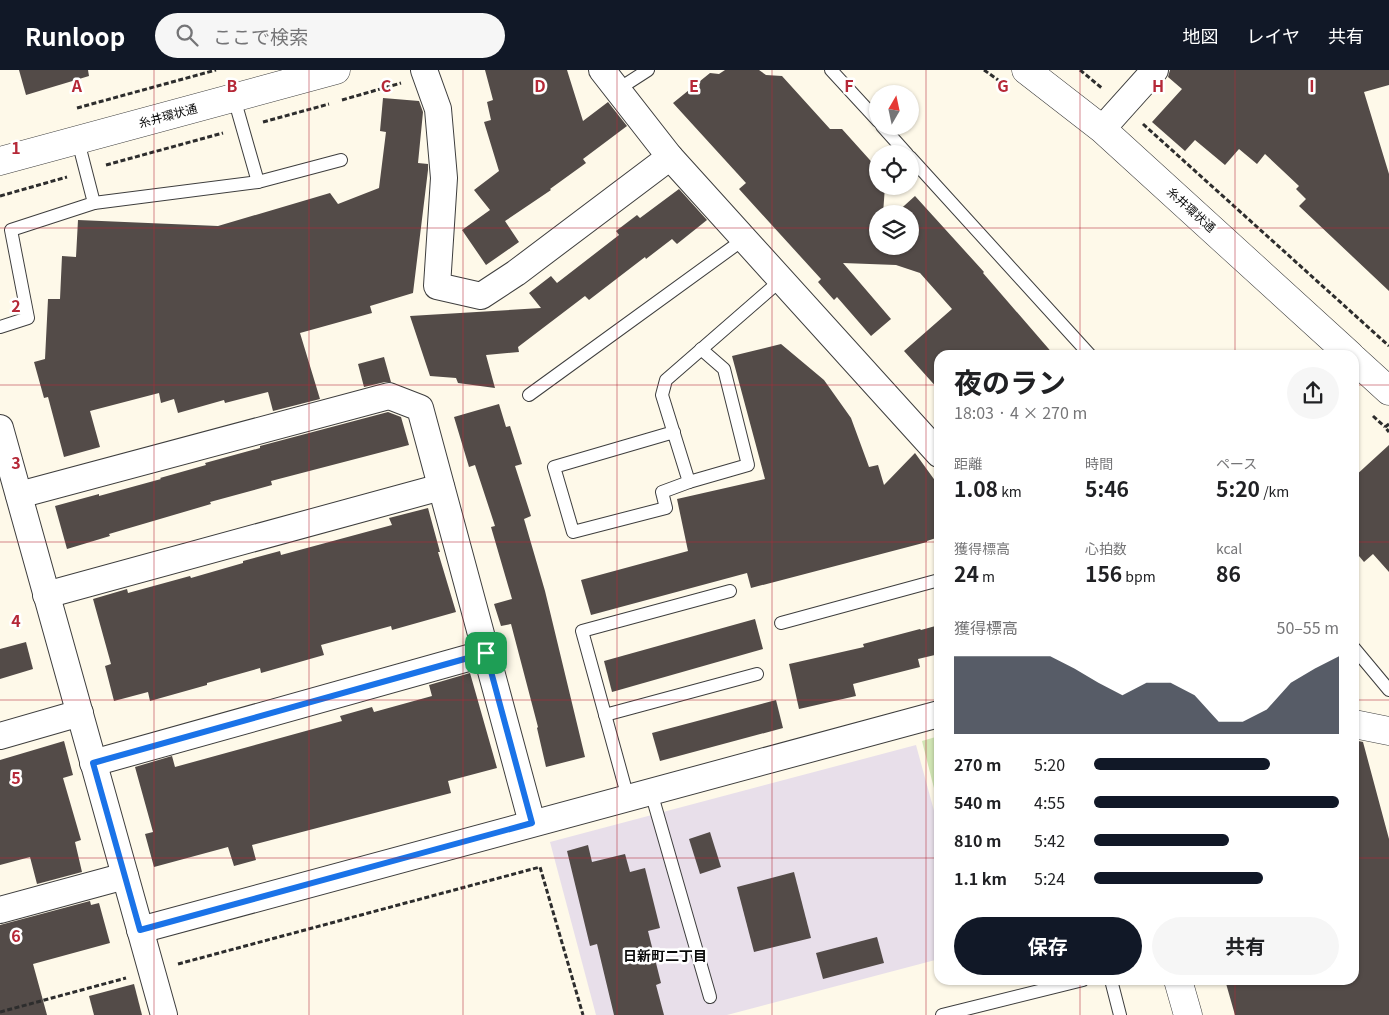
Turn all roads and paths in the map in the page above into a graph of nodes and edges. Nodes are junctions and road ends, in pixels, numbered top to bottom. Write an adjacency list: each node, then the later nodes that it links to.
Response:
1 (216, 70): 12 (path)
2 (336, 70): 10 (street, 糸井環状通)
3 (424, 70): 18 (street)
4 (648, 70): 9 (lane)
5 (831, 70): 13 (lane)
6 (1026, 70): 14 (street, 糸井環状通)
7 (1080, 70): 11 (path)
8 (1155, 70): 11 (street)
9 (610, 80): 18 (street)
10 (234, 98): 16 (street, 糸井環状通); 22 (lane)
11 (1123, 106): 14 (street); 27 (path)
12 (75, 109)
13 (869, 111)
14 (1102, 129): 30 (street, 糸井環状通)
15 (890, 135): 17 (lane)
16 (78, 141): 20 (street, 糸井環状通); 23 (lane)
17 (899, 145)
18 (670, 157): 24 (street)
19 (342, 160): 22 (lane)
20 (0, 161)
21 (919, 167): 29 (lane)
22 (258, 182): 23 (lane)
23 (94, 203): 26 (lane)
24 (744, 239): 25 (street); 33 (lane)
25 (781, 280): 28 (lane); 38 (street)
26 (0, 327)
27 (1389, 346)
28 (701, 349): 36 (lane); 39 (lane)
29 (1085, 350)
30 (1345, 350)
31 (1359, 364): 32 (street)
32 (1389, 391)
33 (529, 395)
34 (1389, 424): 37 (path)
35 (0, 428): 41 (street)
36 (674, 432): 39 (lane); 39 (lane)
37 (1389, 432)
38 (934, 448)
39 (689, 482)
40 (441, 487): 41 (street); 44 (street); 46 (street)
41 (19, 495): 44 (street)
42 (934, 581): 45 (lane)
43 (730, 591): 51 (lane)
44 (46, 595): 50 (street)
45 (781, 623)
46 (486, 653): 56 (street); 58 (street)
47 (1359, 654): 49 (lane)
48 (757, 674): 51 (lane)
49 (1389, 690)
50 (80, 713): 55 (street); 56 (street)
51 (605, 715): 57 (lane)
52 (934, 715): 57 (street)
53 (1359, 725): 54 (street)
54 (1389, 731)
55 (0, 736)
56 (93, 763): 59 (street)
57 (640, 795): 58 (street); 66 (lane)
58 (532, 823): 61 (street)
59 (125, 876): 60 (street); 61 (street)
60 (0, 910)
61 (140, 930): 62 (street)
62 (152, 971): 67 (path); 68 (street); 69 (path)
63 (1063, 985): 70 (lane)
64 (1112, 985): 71 (lane)
65 (1179, 985): 72 (street)
66 (710, 997)
67 (0, 1012)
68 (164, 1015)
69 (583, 1015)
70 (942, 1015)
71 (1120, 1015)
72 (1188, 1015)

